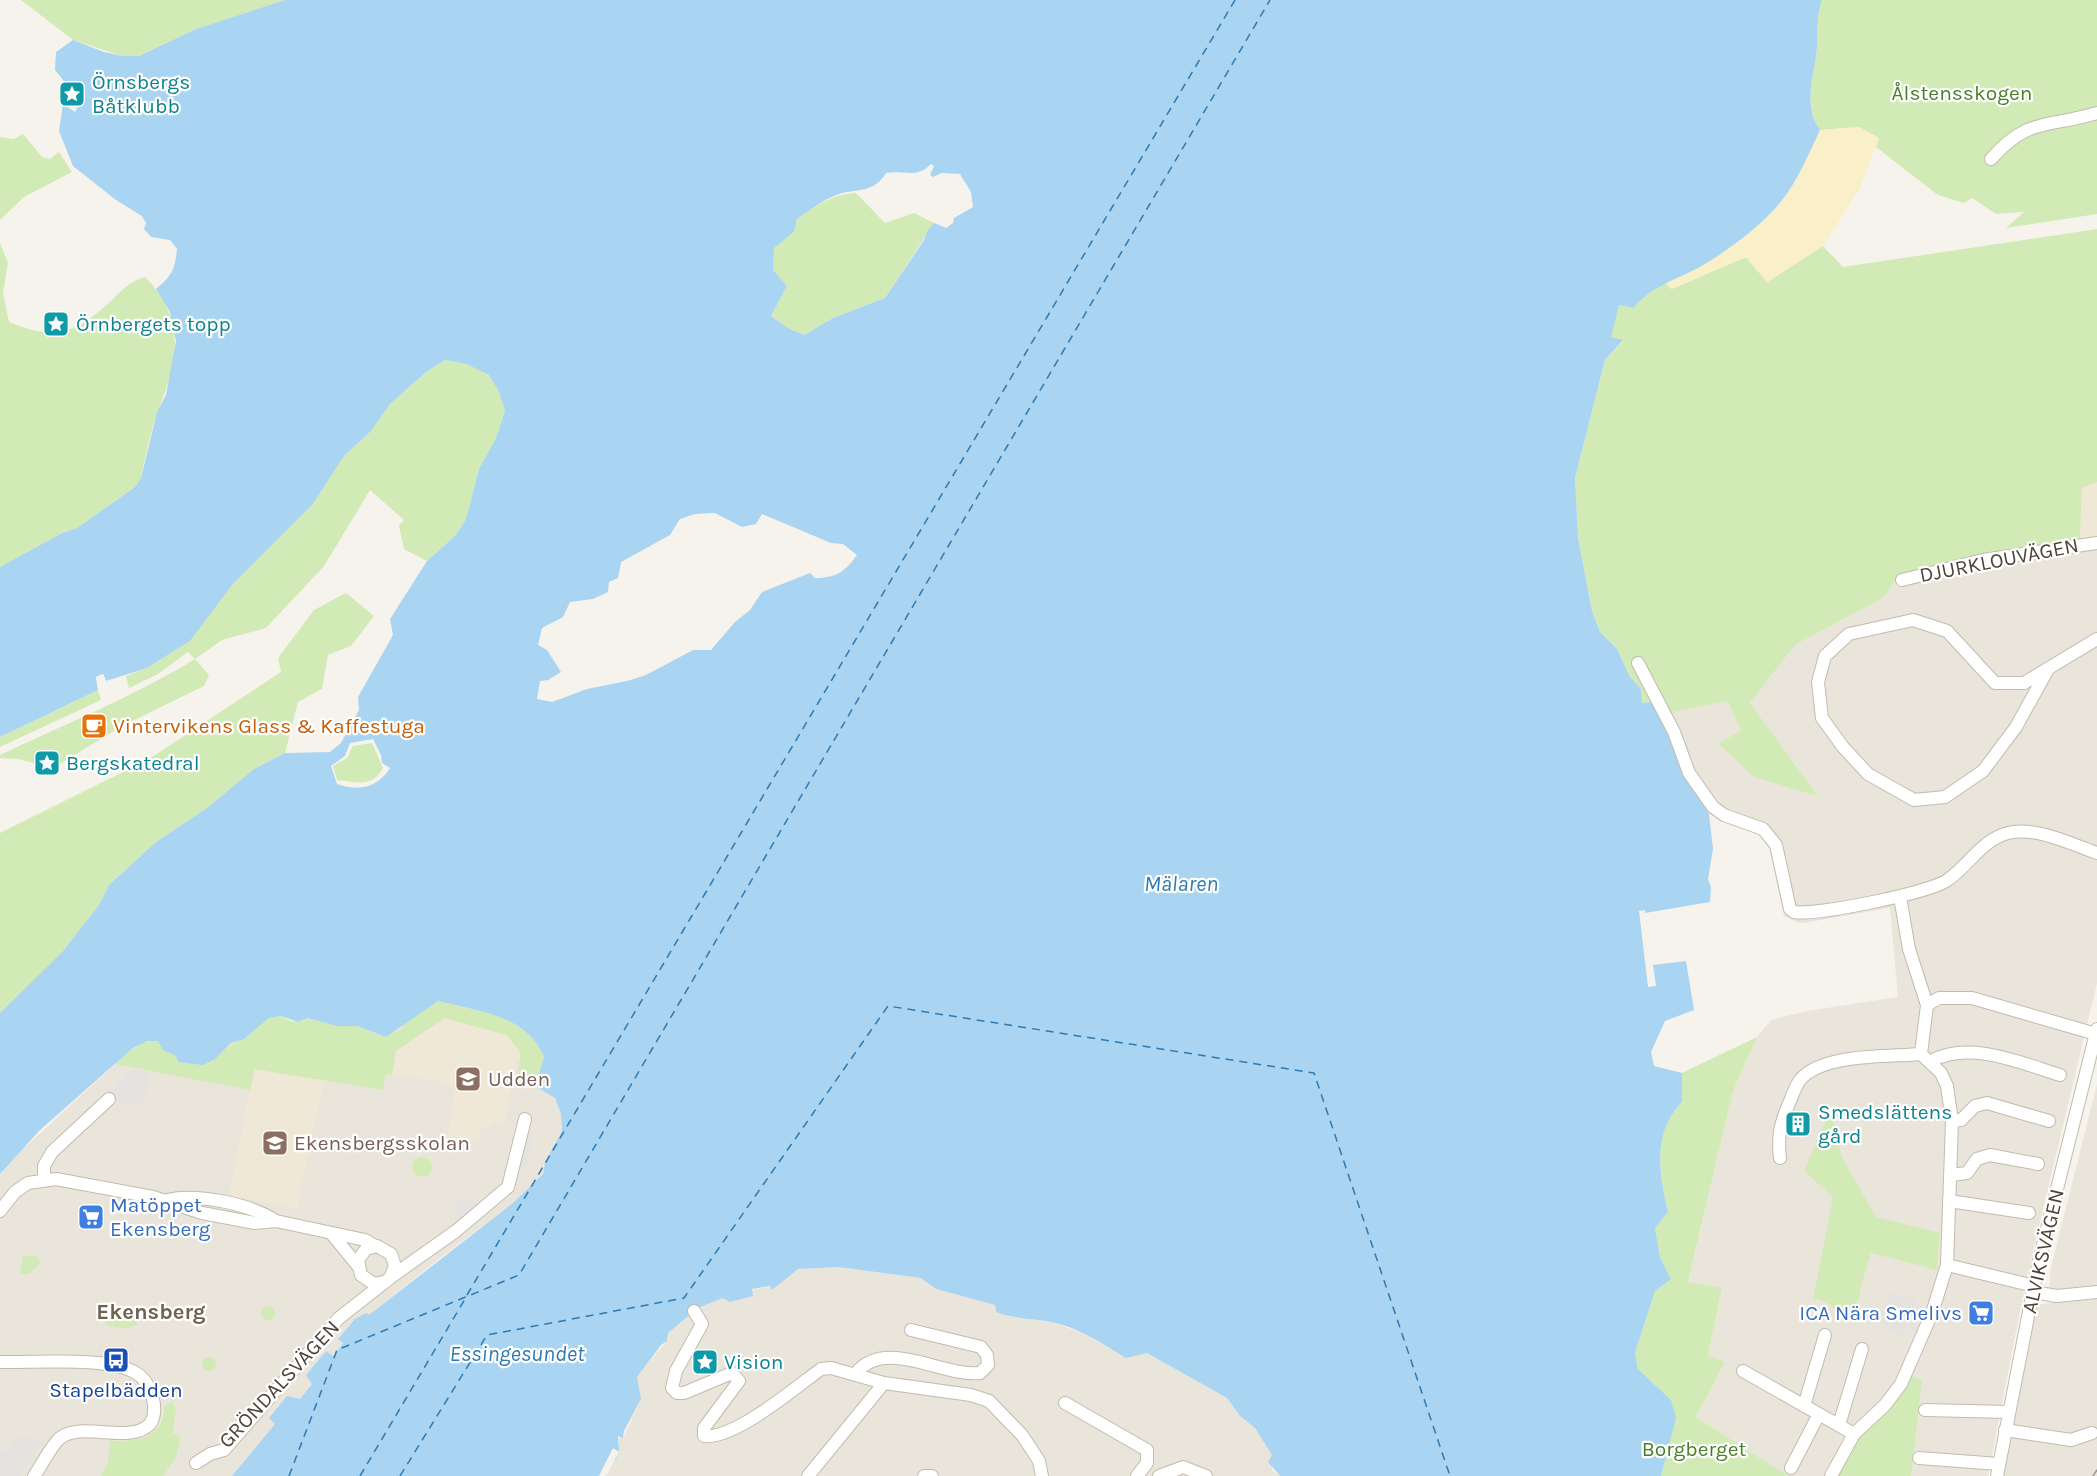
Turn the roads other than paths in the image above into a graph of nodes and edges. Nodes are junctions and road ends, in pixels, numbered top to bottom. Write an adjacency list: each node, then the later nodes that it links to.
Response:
1 (2097, 113): 2 (street)
2 (1991, 159)
3 (2097, 543): 4 (street, DJURKLOUVÄGEN)
4 (1902, 580)
5 (2097, 639): 7 (street)
6 (1638, 663): 9 (street)
7 (2047, 671): 7 (street)
8 (2097, 852): 9 (street)
9 (1900, 897): 10 (street)
10 (1927, 1005): 11 (street); 12 (street)
11 (2096, 1037): 32 (street, ALVIKSVÄGEN)
12 (1926, 1058): 13 (street); 16 (street); 18 (street)
13 (2060, 1075)
14 (109, 1099): 21 (street)
15 (525, 1119): 28 (street, GRÖNDALSVÄGEN)
16 (1952, 1121): 17 (street); 20 (street)
17 (2049, 1121)
18 (1780, 1158)
19 (2038, 1164): 20 (street)
20 (1952, 1175): 22 (street)
21 (44, 1179): 23 (street); 25 (street)
22 (1949, 1201): 24 (street); 29 (street)
23 (0, 1211)
24 (2029, 1213)
25 (331, 1233): 26 (street); 30 (street)
26 (375, 1246): 27 (street); 30 (street)
27 (391, 1254): 28 (street); 31 (street)
28 (417, 1259): 31 (street, GRÖNDALSVÄGEN)
29 (1947, 1264): 32 (street); 51 (street)
30 (359, 1271): 31 (street); 34 (street)
31 (387, 1280): 34 (street, GRÖNDALSVÄGEN)
32 (2033, 1289): 33 (street); 46 (street, ALVIKSVÄGEN)
33 (2097, 1292)
34 (360, 1301): 53 (street, GRÖNDALSVÄGEN)
35 (694, 1311): 41 (street)
36 (911, 1330): 41 (street)
37 (1825, 1335): 44 (street)
38 (1862, 1348): 48 (street)
39 (0, 1362): 56 (street)
40 (1743, 1371): 44 (street)
41 (856, 1373): 42 (street)
42 (884, 1383): 57 (street); 60 (street)
43 (1065, 1403): 61 (street)
44 (1804, 1406): 47 (street)
45 (1925, 1410): 46 (street)
46 (2008, 1412): 49 (street, ALVIKSVÄGEN)
47 (1819, 1414): 48 (street); 54 (street)
48 (1839, 1425): 51 (street)
49 (2005, 1430): 50 (street); 55 (street, ALVIKSVÄGEN)
50 (2092, 1432)
51 (1854, 1434): 64 (street)
52 (1919, 1458): 55 (street)
53 (196, 1463)
54 (1791, 1468)
55 (1998, 1470)
56 (34, 1476)
57 (808, 1476)
58 (924, 1476): 59 (street)
59 (932, 1476)
60 (1042, 1476)
61 (1137, 1476)
62 (1159, 1476): 63 (street)
63 (1206, 1476)
64 (1831, 1476)

